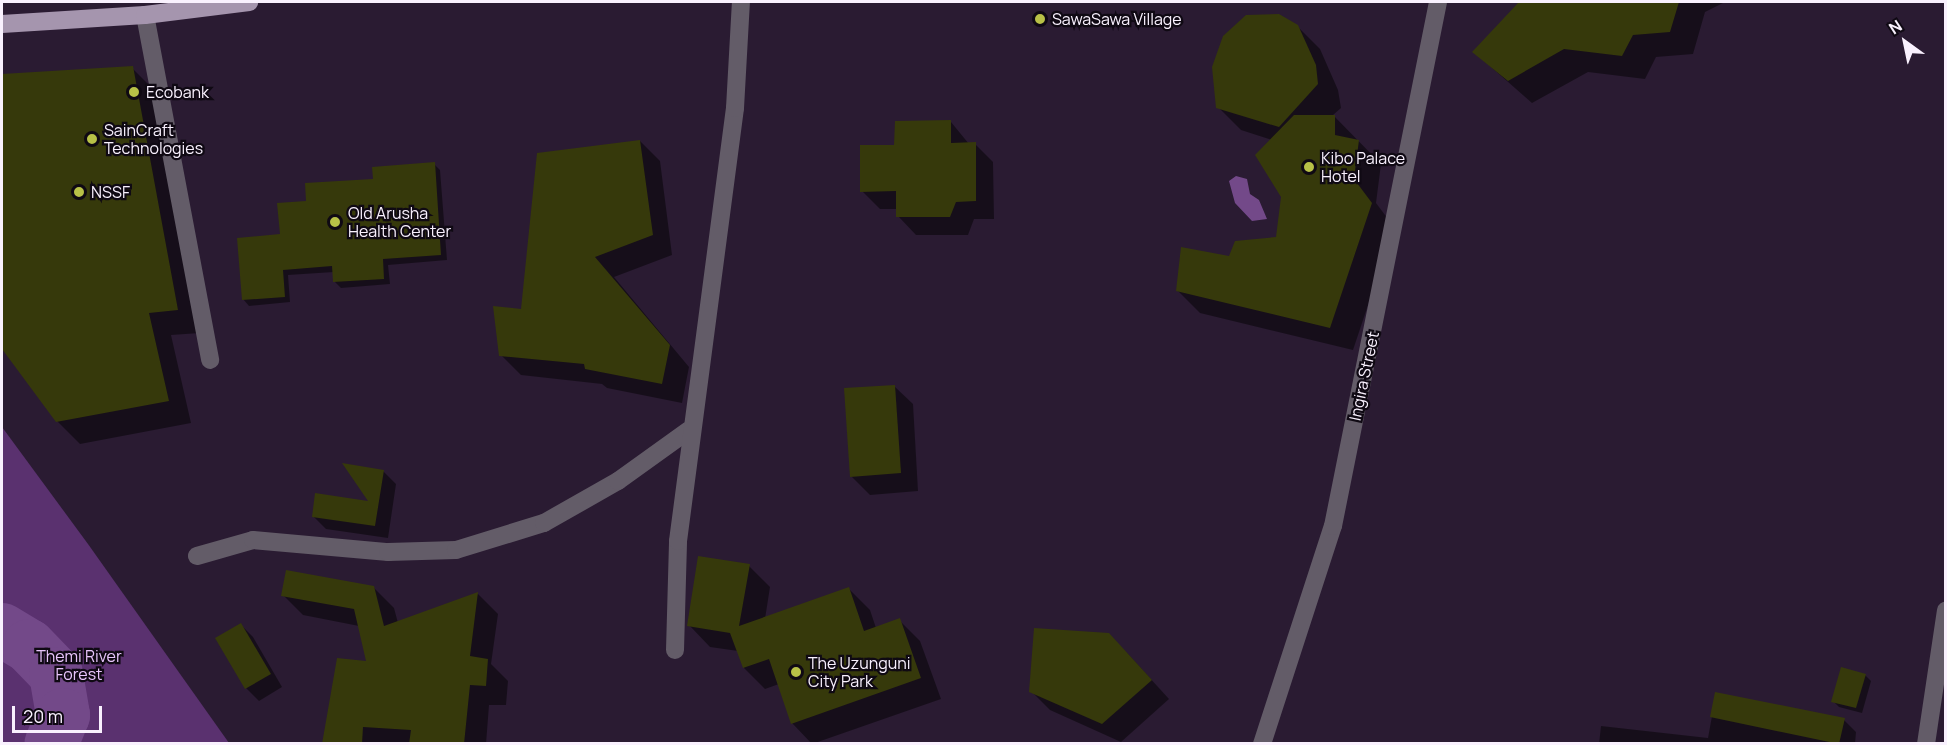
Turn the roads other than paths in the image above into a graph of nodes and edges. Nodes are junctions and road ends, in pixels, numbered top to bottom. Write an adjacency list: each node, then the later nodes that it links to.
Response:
1 (249, 2): 4 (main road)
2 (741, 2): 7 (street)
3 (1438, 2): 11 (street, Ingira Street)
4 (145, 15): 5 (main road); 6 (street)
5 (2, 24)
6 (210, 360)
7 (689, 430): 8 (street); 10 (street)
8 (197, 556)
9 (1946, 610): 12 (street)
10 (675, 650)
11 (1262, 744)
12 (1926, 744)

